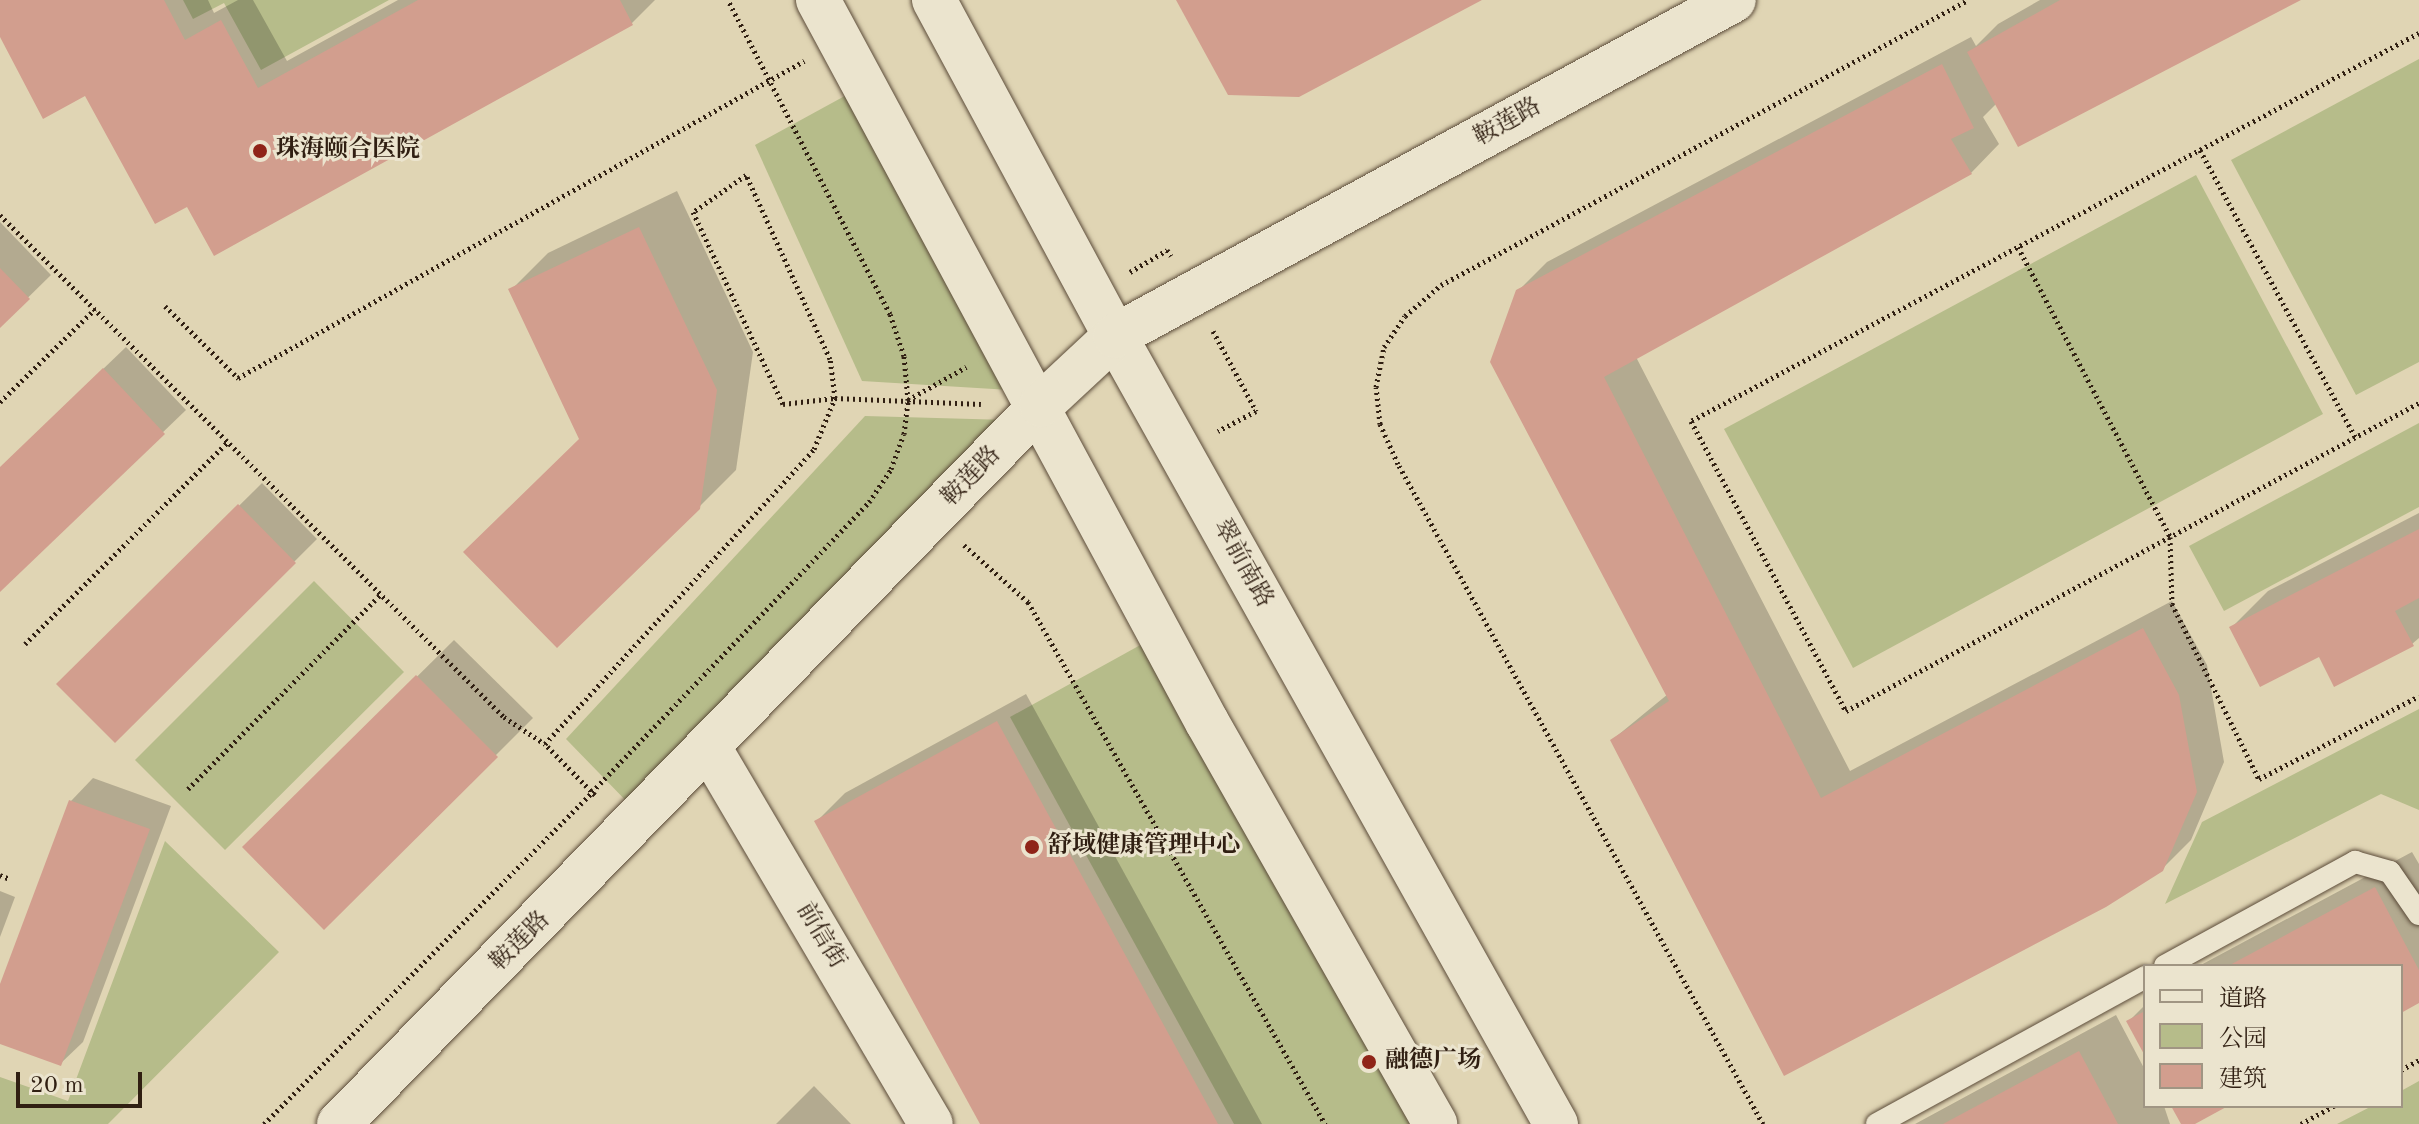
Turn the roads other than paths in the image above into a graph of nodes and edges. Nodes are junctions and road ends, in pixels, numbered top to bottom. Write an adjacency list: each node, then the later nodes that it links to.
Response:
1 (818, 0): 5 (main road)
2 (934, 0): 4 (main road, 翠前南路)
3 (1734, 0): 4 (main road, 鞍莲路)
4 (1115, 336): 5 (main road, 鞍莲路); 13 (main road, 翠前南路)
5 (1041, 405): 6 (main road, 鞍莲路); 12 (main road)
6 (710, 749): 10 (main road, 鞍莲路); 11 (main road, 前信街)
7 (2419, 914): 8 (lane)
8 (2169, 964)
9 (2143, 978): 14 (lane)
10 (339, 1124)
11 (931, 1124)
12 (1435, 1124)
13 (1556, 1124)
14 (1877, 1124)

